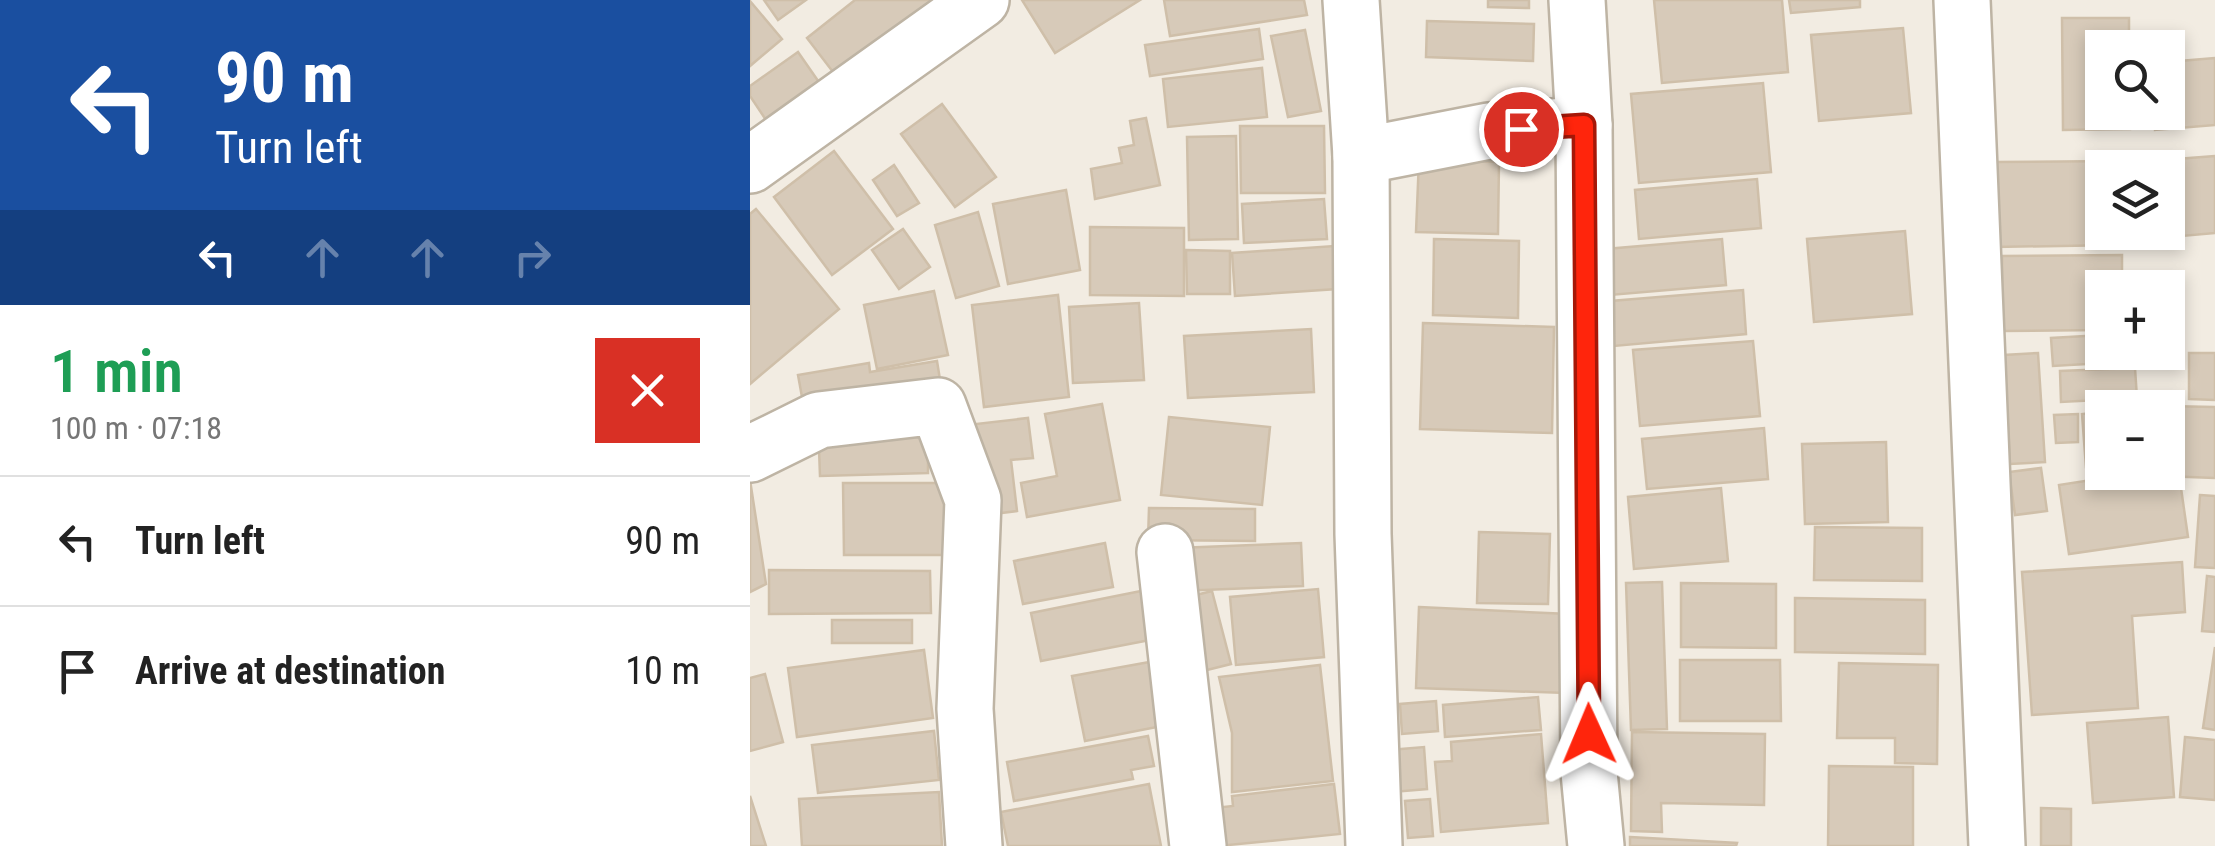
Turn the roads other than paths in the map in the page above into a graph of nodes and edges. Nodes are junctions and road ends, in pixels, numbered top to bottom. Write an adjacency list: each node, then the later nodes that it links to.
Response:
1 (982, 0): 7 (street)
2 (1351, 0): 6 (street)
3 (1577, 0): 5 (street)
4 (1962, 0): 14 (street)
5 (1584, 125): 6 (street); 13 (street)
6 (1361, 156): 12 (street)
7 (750, 165)
8 (750, 454): 10 (street)
9 (1165, 552): 11 (street)
10 (974, 846)
11 (1198, 846)
12 (1374, 846)
13 (1596, 846)
14 (1998, 846)

